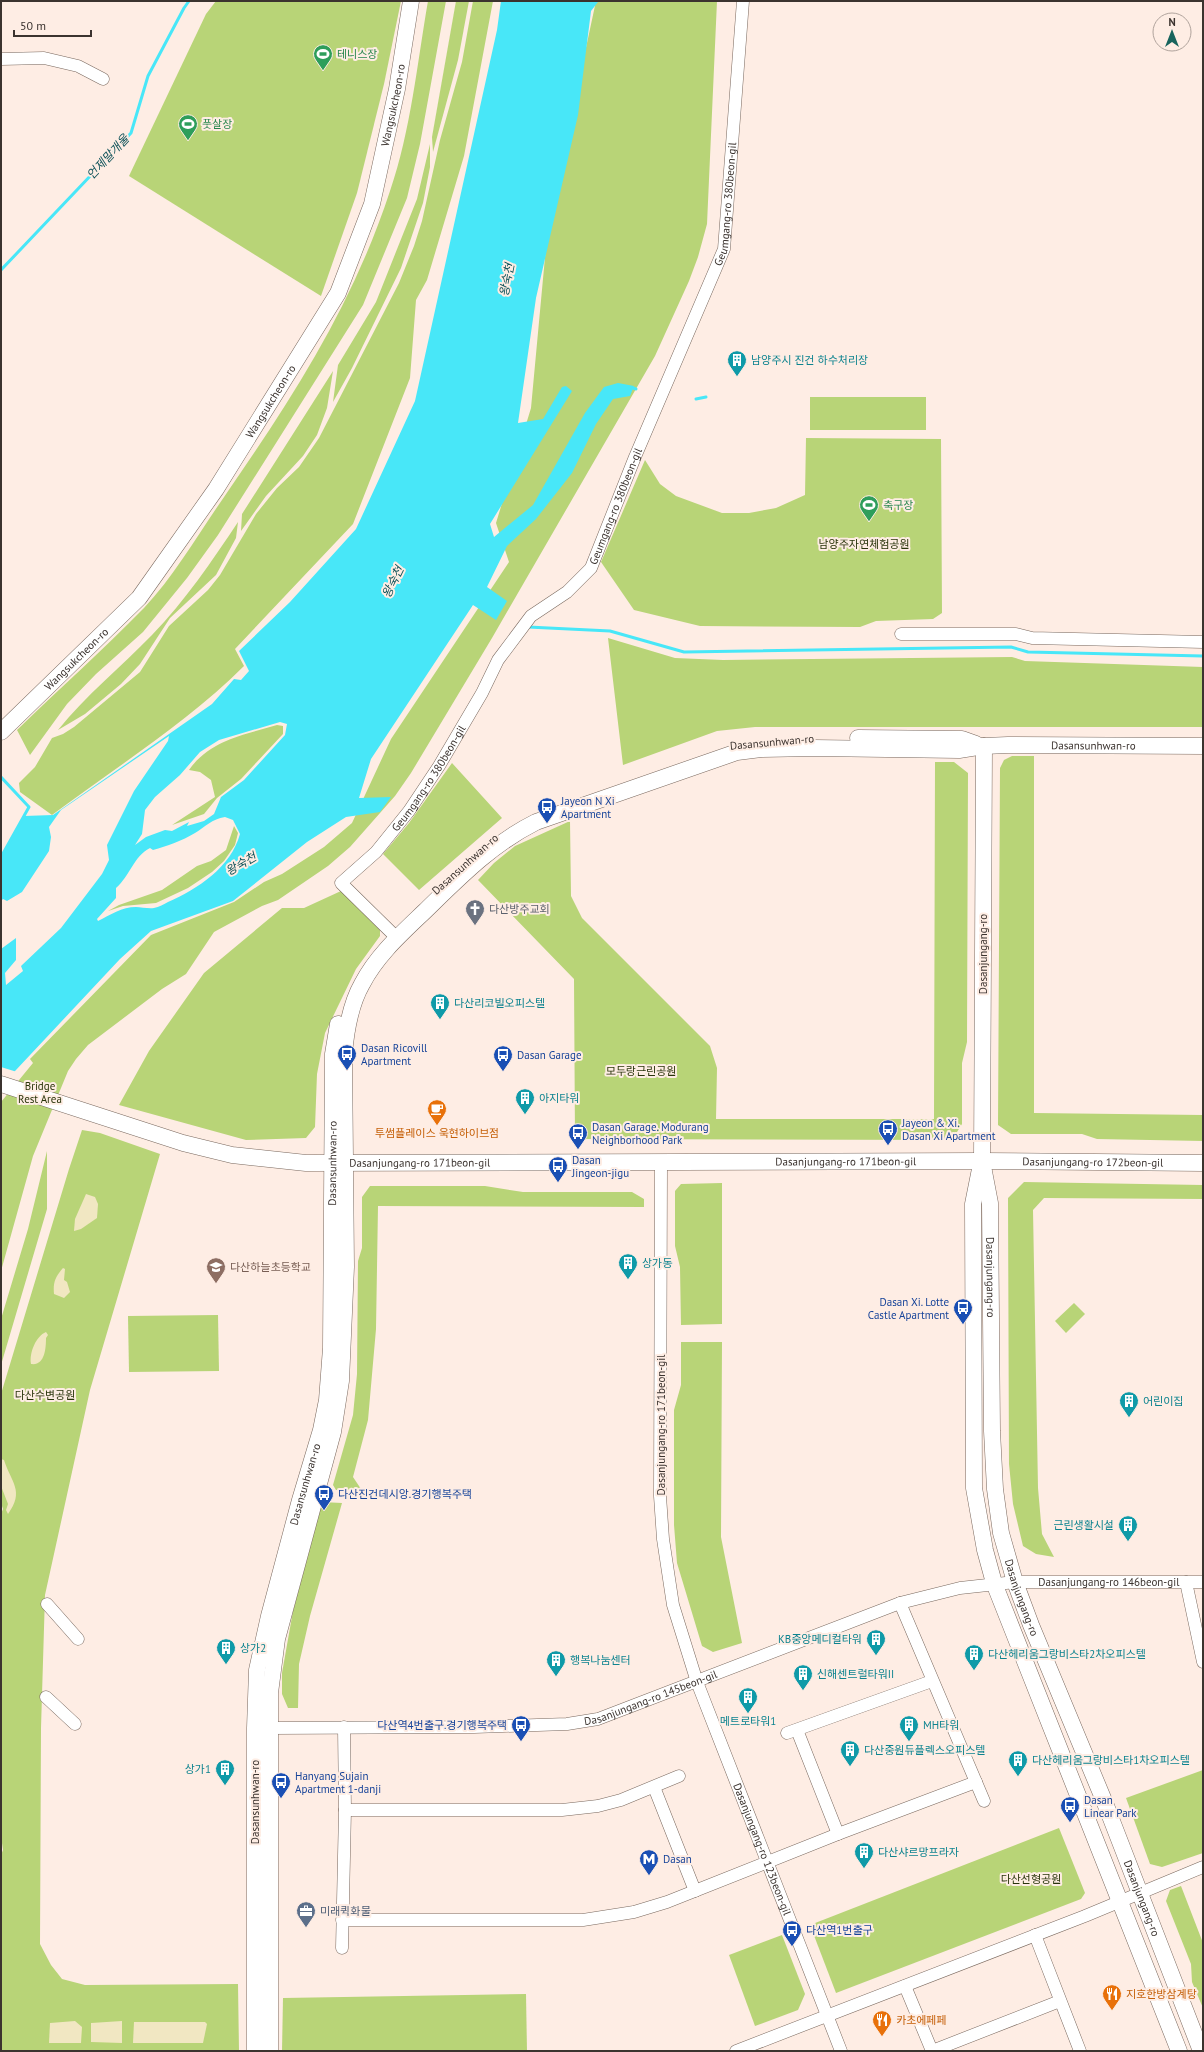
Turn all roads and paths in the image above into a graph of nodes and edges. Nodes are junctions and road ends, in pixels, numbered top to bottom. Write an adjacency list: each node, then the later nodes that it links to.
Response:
1 (411, 1): 7 (street, Wangsukcheon-ro)
2 (742, 1): 10 (street, Geumgang-ro 380beon-gil)
3 (1, 59): 4 (street)
4 (103, 80)
5 (901, 634): 6 (street)
6 (1203, 642)
7 (1, 732)
8 (984, 746): 9 (street, Dasansunhwan-ro); 10 (street, Dasansunhwan-ro); 12 (street, Dasanjungang-ro)
9 (1203, 746)
10 (394, 936): 13 (street, Dasansunhwan-ro)
11 (1, 1084): 13 (street, Dasanjungang-ro 171beon-gil)
12 (982, 1161): 14 (street, Dasanjungang-ro 172beon-gil); 15 (street, Dasanjungang-ro 171beon-gil); 16 (street, Dasanjungang-ro); 19 (street, Dasanjungang-ro)
13 (339, 1163): 15 (street, Dasanjungang-ro 171beon-gil); 29 (street, Dasansunhwan-ro); 47 (street, Dasansunhwan-ro)
14 (1203, 1163)
15 (662, 1164): 25 (street, Dasanjungang-ro 171beon-gil)
16 (1015, 1582): 17 (street, Dasanjungang-ro 146beon-gil); 19 (street, Dasanjungang-ro 145beon-gil); 39 (street, Dasanjungang-ro)
17 (1186, 1582): 18 (street, Dasanjungang-ro 146beon-gil); 23 (street)
18 (1203, 1582)
19 (994, 1583): 20 (street, Dasanjungang-ro 145beon-gil); 40 (street, Dasanjungang-ro)
20 (900, 1603): 24 (street); 25 (street, Dasanjungang-ro 145beon-gil)
21 (47, 1604): 22 (street)
22 (78, 1639)
23 (1203, 1662)
24 (932, 1681): 31 (street); 35 (street)
25 (697, 1682): 28 (street, Dasanjungang-ro 145beon-gil); 36 (street, Dasanjungang-ro 123beon-gil)
26 (46, 1697): 27 (street)
27 (75, 1724)
28 (344, 1727): 29 (street, Dasanjungang-ro 145beon-gil); 34 (street)
29 (271, 1728): 48 (street, Dasansunhwan-ro)
30 (679, 1776): 32 (street)
31 (976, 1782): 33 (street); 35 (street)
32 (654, 1787): 34 (street); 38 (street)
33 (984, 1801)
34 (345, 1810): 41 (street)
35 (838, 1834): 36 (street)
36 (768, 1862): 38 (street); 46 (street, Dasanjungang-ro 123beon-gil)
37 (1203, 1867): 39 (street)
38 (695, 1891): 41 (street)
39 (1140, 1892): 40 (street); 54 (street, Dasanjungang-ro)
40 (1120, 1900): 42 (street); 53 (street, Dasanjungang-ro)
41 (342, 1920): 43 (street)
42 (1035, 1935): 44 (street); 45 (street)
43 (342, 1948)
44 (905, 1986): 46 (street); 51 (street)
45 (1060, 2001): 51 (street); 52 (street)
46 (828, 2016): 49 (street); 50 (street, Dasanjungang-ro 123beon-gil)
47 (255, 2051)
48 (270, 2051)
49 (736, 2051)
50 (841, 2051)
51 (932, 2051)
52 (1080, 2051)
53 (1179, 2051)
54 (1201, 2051)

